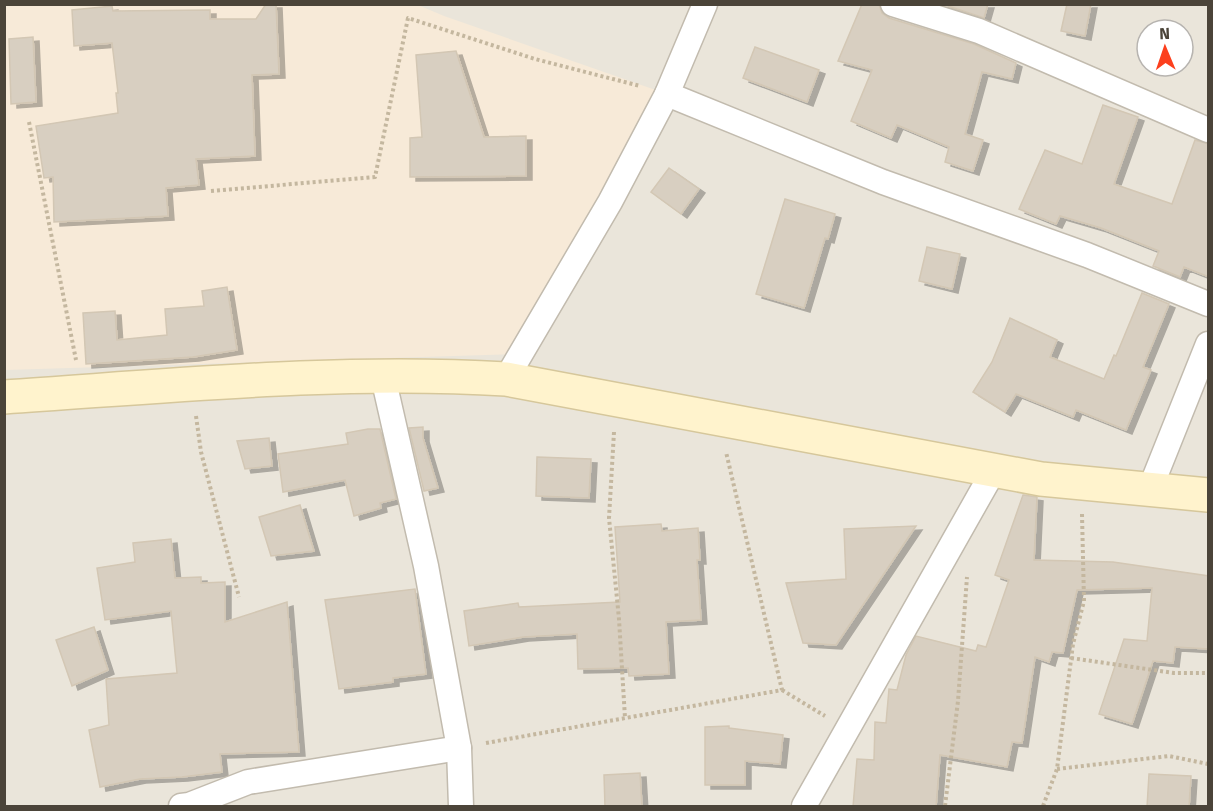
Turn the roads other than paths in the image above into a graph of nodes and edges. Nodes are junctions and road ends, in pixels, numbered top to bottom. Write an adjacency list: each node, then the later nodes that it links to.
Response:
1 (705, 4): 3 (street)
2 (893, 4): 4 (street)
3 (667, 94): 5 (street); 8 (street)
4 (1209, 130)
5 (1209, 304)
6 (1209, 344): 11 (street)
7 (383, 376): 8 (main road); 9 (main road); 13 (street)
8 (506, 379): 10 (main road)
9 (4, 397)
10 (994, 470): 11 (main road); 16 (street)
11 (1150, 489): 12 (main road)
12 (1209, 495)
13 (459, 748): 14 (street); 15 (street)
14 (181, 807)
15 (461, 807)
16 (804, 807)

